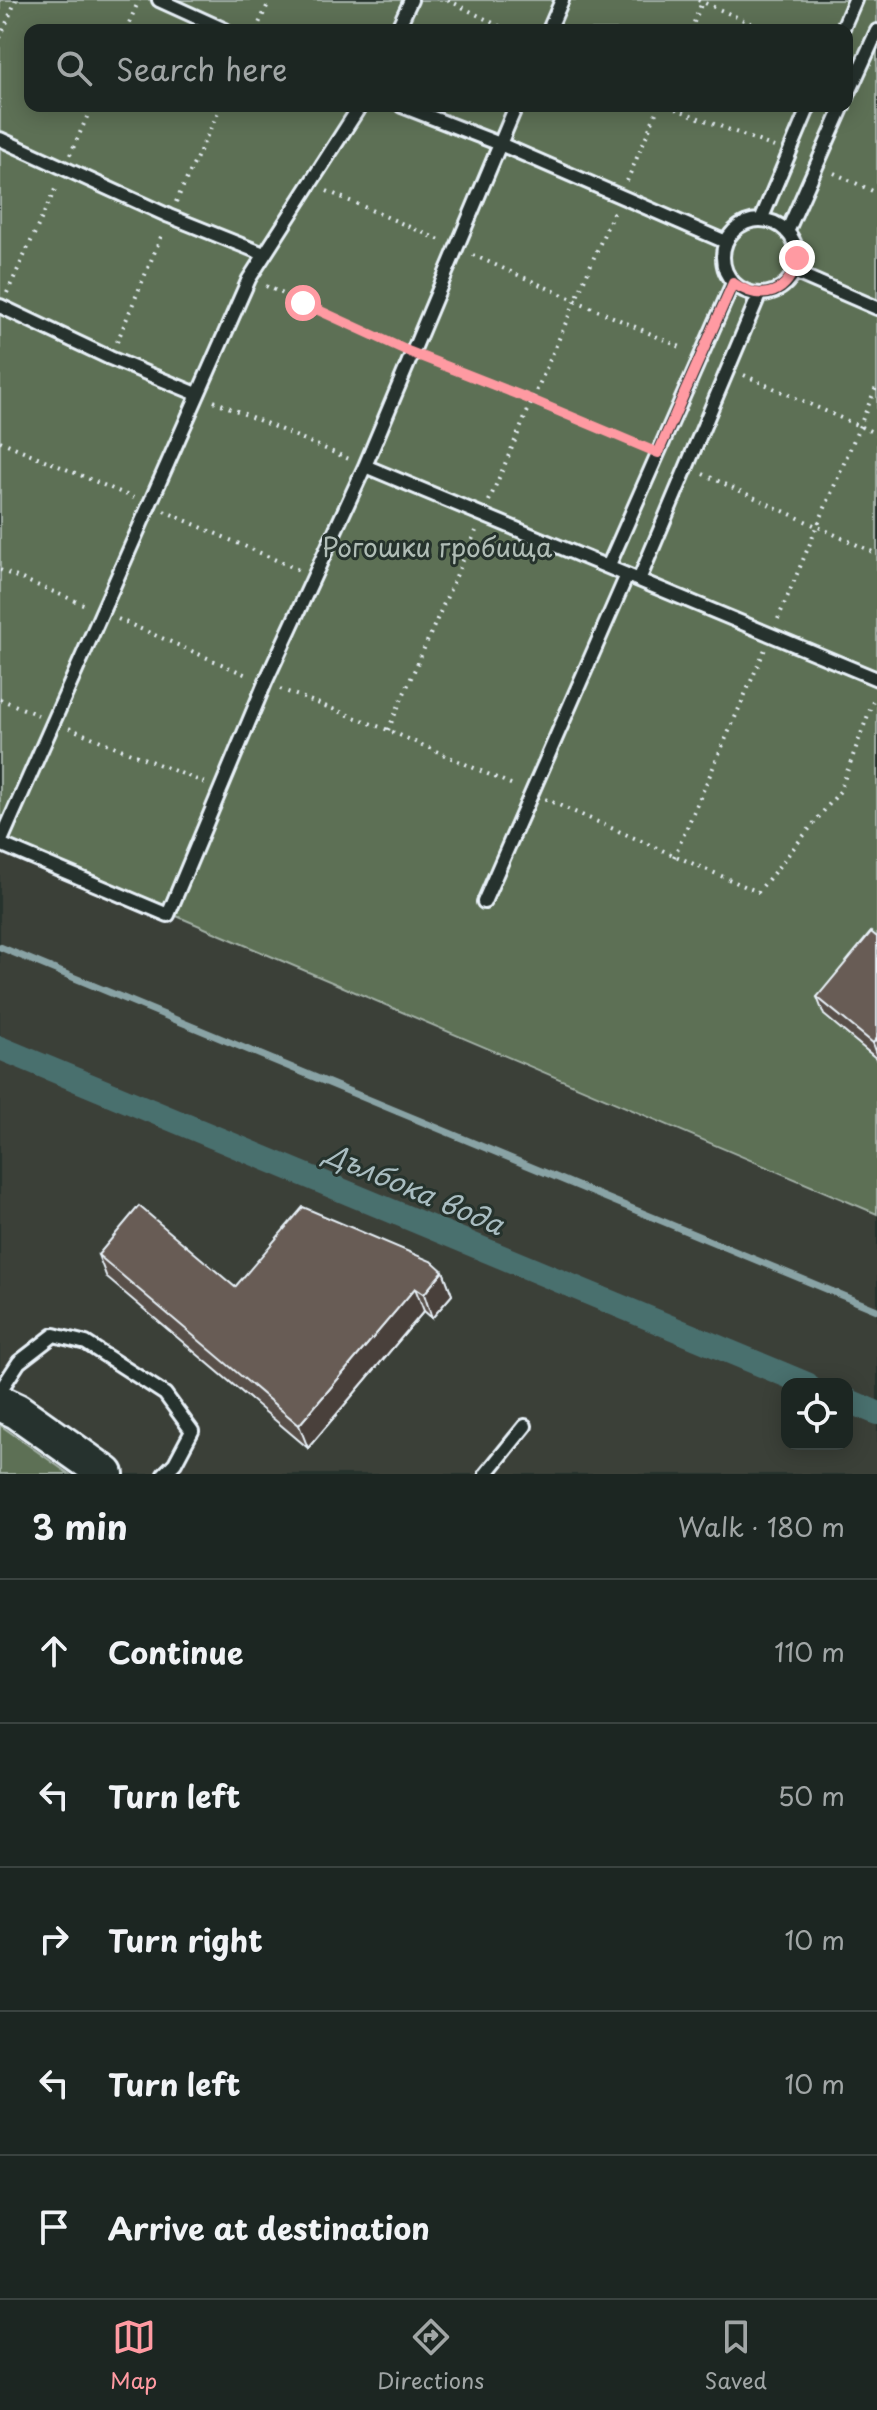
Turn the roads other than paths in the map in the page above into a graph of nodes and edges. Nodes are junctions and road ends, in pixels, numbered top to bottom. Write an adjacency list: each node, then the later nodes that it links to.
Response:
1 (159, 0): 5 (lane)
2 (411, 0): 6 (lane)
3 (562, 0): 7 (lane)
4 (855, 0): 8 (lane)
5 (212, 24)
6 (400, 24)
7 (552, 24)
8 (845, 24)
9 (877, 31): 10 (lane)
10 (853, 84)
11 (356, 112): 21 (lane)
12 (417, 112): 17 (lane)
13 (513, 112): 17 (lane)
14 (806, 112): 18 (lane)
15 (840, 112): 19 (lane)
16 (0, 139): 21 (lane)
17 (500, 144): 20 (lane); 28 (lane)
18 (761, 220): 19 (lane); 20 (lane)
19 (787, 232): 22 (lane)
20 (726, 242): 23 (lane)
21 (264, 254): 27 (lane)
22 (794, 272): 24 (lane); 26 (lane)
23 (733, 283): 24 (lane); 29 (lane)
24 (759, 295): 30 (lane)
25 (0, 306): 27 (lane)
26 (877, 308)
27 (197, 394): 32 (lane)
28 (365, 466): 29 (lane); 32 (lane)
29 (608, 567): 30 (lane)
30 (633, 577): 31 (lane); 33 (lane)
31 (877, 679)
32 (0, 844)
33 (484, 902)
34 (0, 1391): 38 (lane)
35 (0, 1403): 37 (main road)
36 (525, 1426): 39 (lane)
37 (106, 1474)
38 (164, 1474)
39 (486, 1474)

